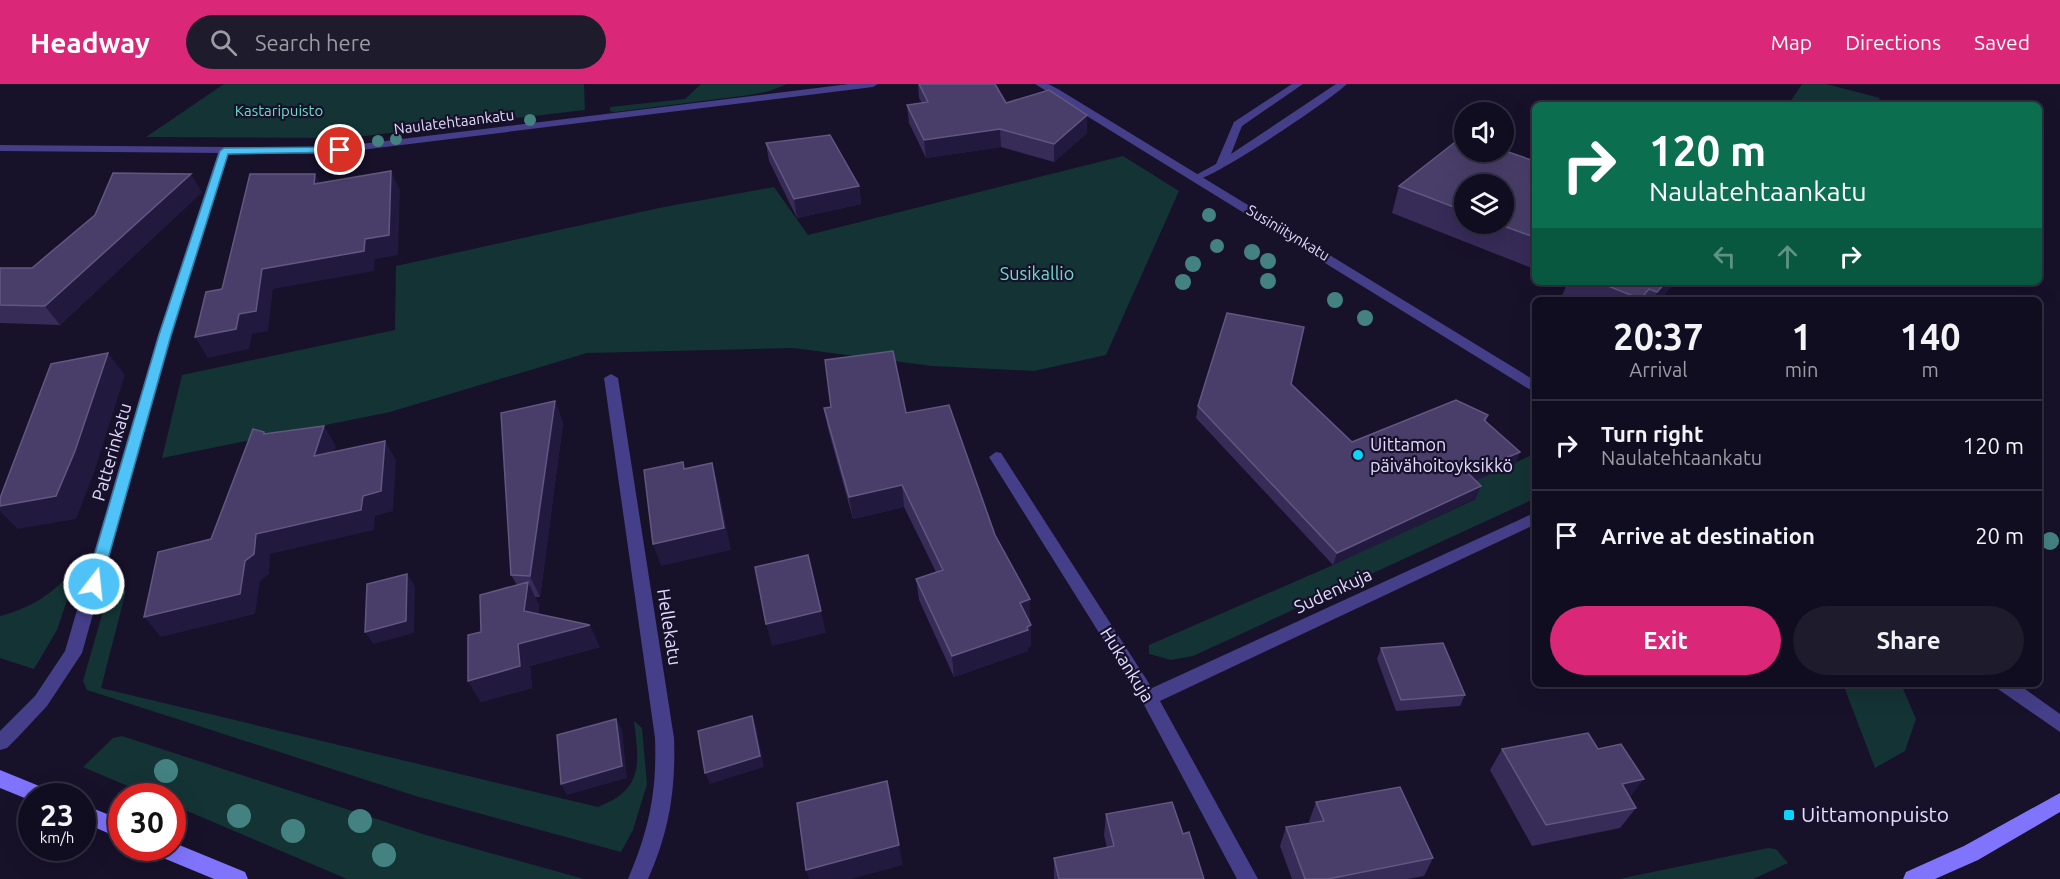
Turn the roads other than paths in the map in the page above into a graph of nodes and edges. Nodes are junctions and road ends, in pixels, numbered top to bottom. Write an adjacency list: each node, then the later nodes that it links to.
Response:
1 (873, 84): 5 (street, Naulatehtaankatu)
2 (1040, 84): 9 (street, Susiniitynkatu)
3 (1298, 84): 8 (street)
4 (1342, 84): 8 (street)
5 (828, 87): 7 (street, Naulatehtaankatu)
6 (0, 148): 7 (street, Naulatehtaankatu)
7 (224, 151): 17 (street, Patterinkatu)
8 (1221, 166): 9 (street)
9 (1198, 178): 11 (street, Susiniitynkatu)
10 (611, 378): 23 (street, Hellekatu)
11 (1532, 385)
12 (996, 457): 15 (street, Hukankuja)
13 (1532, 520): 15 (street, Sudenkuja)
14 (2008, 687): 16 (street)
15 (1149, 698): 24 (street, Hukankuja)
16 (2060, 724)
17 (0, 742)
18 (0, 779): 19 (street)
19 (18, 786)
20 (2060, 802): 25 (street)
21 (186, 858): 22 (street)
22 (238, 879)
23 (638, 879)
24 (1248, 879)
25 (1913, 879)

